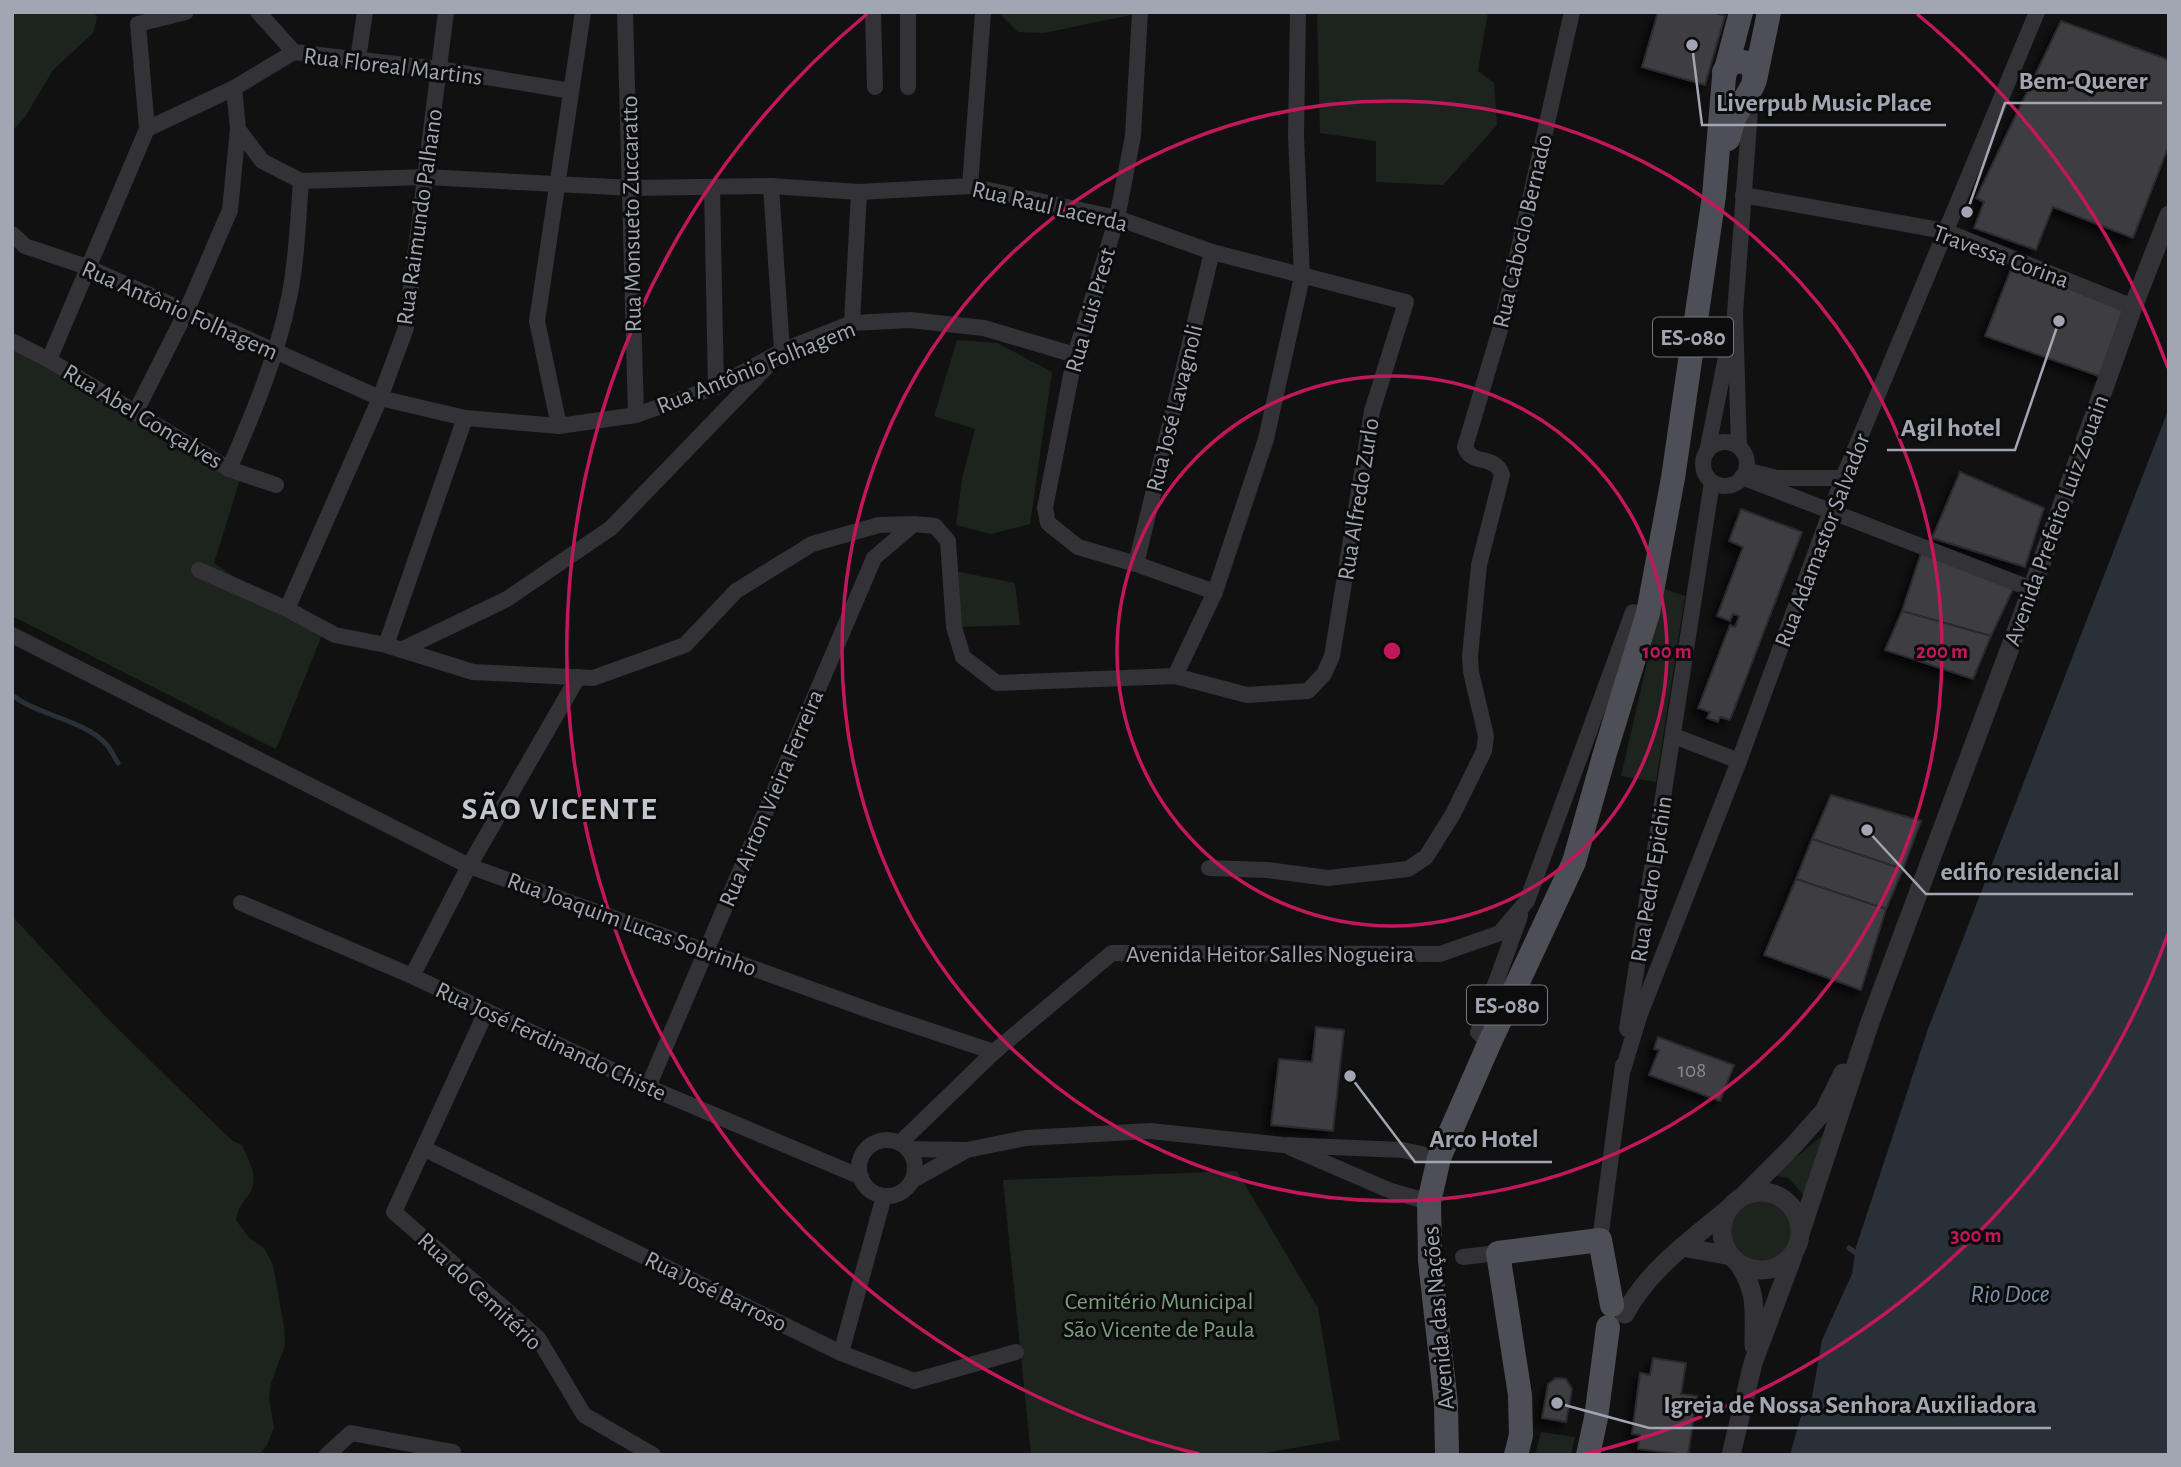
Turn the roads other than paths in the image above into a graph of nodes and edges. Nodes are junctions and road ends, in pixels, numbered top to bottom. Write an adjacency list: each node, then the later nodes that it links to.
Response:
1 (186, 12): 24 (street)
2 (258, 12): 16 (street)
3 (365, 12): 17 (street)
4 (446, 12): 18 (street, Rua Raimundo Palhano)
5 (583, 12): 22 (street)
6 (625, 12): 32 (street, Rua Monsueto Zuccaratto)
7 (873, 12): 19 (street)
8 (908, 12): 20 (street)
9 (983, 12): 30 (street)
10 (1140, 12): 37 (street, Rua Luis Prest)
11 (1297, 12): 42 (street)
12 (1572, 12): 84 (street, Rua Caboclo Bernado)
13 (1741, 12): 23 (main road, ES-080)
14 (1769, 12): 23 (main road, ES-080)
15 (2037, 12): 38 (street, Rua Adamastor Salvador)
16 (294, 52): 17 (street, Rua Floreal Martins); 21 (street, Rua Floreal Martins)
17 (358, 59): 18 (street, Rua Floreal Martins)
18 (439, 69): 22 (street, Rua Floreal Martins); 26 (street, Rua Raimundo Palhano)
19 (875, 87)
20 (908, 87)
21 (234, 88): 24 (street, Rua Floreal Martins); 25 (street)
22 (571, 91): 28 (street)
23 (1738, 94): 34 (street); 35 (main road, Avenida das Nações / ES-080); 35 (main road, Avenida das Nações / ES-080)
24 (147, 129): 41 (street)
25 (238, 129): 27 (street); 45 (street)
26 (425, 177): 27 (street, Rua Raul Lacerda); 28 (street, Rua Raul Lacerda); 54 (street, Rua Raimundo Palhano)
27 (302, 181): 49 (street)
28 (558, 182): 32 (street, Rua Raul Lacerda); 58 (street)
29 (771, 186): 31 (street, Rua Raul Lacerda); 33 (street, Rua Raul Lacerda); 50 (street)
30 (970, 186): 33 (street, Rua Raul Lacerda); 37 (street, Rua Raul Lacerda)
31 (712, 187): 32 (street, Rua Raul Lacerda); 53 (street)
32 (632, 188): 56 (street, Rua Monsueto Zuccaratto)
33 (859, 192): 47 (street)
34 (1743, 195): 38 (street, Travessa Corina); 46 (street)
35 (1714, 196): 63 (main road, Avenida das Nações / ES-080)
36 (2169, 215): 44 (street, Avenida Prefeito Luiz Zouain)
37 (1117, 218): 40 (street, Rua Raul Lacerda); 51 (street, Rua Luis Prest)
38 (1945, 231): 44 (street, Travessa Corina); 64 (street, Rua Adamastor Salvador)
39 (12, 234): 41 (street, Rua Antônio Folhagem)
40 (1212, 252): 42 (street, Rua Raul Lacerda); 70 (street, Rua José Lavagnoli)
41 (87, 267): 45 (street, Rua Antônio Folhagem); 52 (street)
42 (1302, 277): 43 (street, Rua Raul Lacerda); 73 (street)
43 (1406, 302): 78 (street, Rua Alfredo Zurlo)
44 (2133, 307): 72 (street, Avenida Prefeito Luiz Zouain)
45 (186, 312): 49 (street, Rua Antônio Folhagem); 55 (street)
46 (1735, 313): 59 (street); 60 (street)
47 (852, 323): 50 (street, Rua Antônio Folhagem); 51 (street, Rua Antônio Folhagem)
48 (12, 341): 52 (street, Rua Abel Gonçalves)
49 (275, 351): 54 (street, Rua Antônio Folhagem); 61 (street)
50 (782, 351): 53 (street, Rua Antônio Folhagem); 77 (street)
51 (1074, 355): 70 (street, Rua Luis Prest)
52 (49, 360): 55 (street, Rua Abel Gonçalves)
53 (716, 387): 56 (street, Rua Antônio Folhagem)
54 (380, 398): 57 (street, Rua Antônio Folhagem); 74 (street, Rua Raimundo Palhano)
55 (135, 413): 61 (street, Rua Abel Gonçalves)
56 (636, 415): 58 (street, Rua Antônio Folhagem)
57 (465, 418): 58 (street, Rua Antônio Folhagem); 77 (street)
58 (559, 426)
59 (1739, 447): 60 (street); 62 (street)
60 (1707, 452): 65 (street)
61 (229, 469): 67 (street, Rua Abel Gonçalves)
62 (1744, 474): 65 (street); 66 (street)
63 (1673, 478): 75 (main road, Avenida das Nações / ES-080); 81 (main road, Avenida das Nações / ES-080)
64 (1843, 478): 66 (street); 68 (street, Rua Adamastor Salvador)
65 (1712, 482): 80 (street, Rua Pedro Epichin)
66 (1775, 483): 68 (street)
67 (276, 485)
68 (1831, 511): 72 (street); 82 (street, Rua Adamastor Salvador)
69 (914, 524): 78 (street); 79 (street); 87 (street, Rua Airton Vieira Ferreira)
70 (1136, 564): 73 (street)
71 (199, 570): 74 (street)
72 (2032, 589): 91 (street, Avenida Prefeito Luiz Zouain)
73 (1215, 592): 78 (street)
74 (287, 609): 77 (street)
75 (1633, 612): 81 (main road, Avenida das Nações / ES-080); 86 (street)
76 (12, 635): 83 (street, Rua Joaquim Lucas Sobrinho)
77 (393, 647): 79 (street)
78 (1175, 676)
79 (578, 677): 83 (street)
80 (1674, 736): 82 (street); 90 (street, Rua Pedro Epichin)
81 (1605, 753): 92 (main road, Avenida das Nações / ES-080)
82 (1739, 761): 90 (street, Rua Adamastor Salvador)
83 (470, 866): 87 (street, Rua Joaquim Lucas Sobrinho); 88 (street)
84 (1209, 868)
85 (241, 903): 88 (street, Rua José Ferdinando Chiste)
86 (1504, 939): 92 (street); 93 (street, Avenida Heitor Salles Nogueira)
87 (706, 951): 93 (street, Rua Joaquim Lucas Sobrinho); 94 (street, Rua Airton Vieira Ferreira)
88 (412, 976): 89 (street, Rua José Ferdinando Chiste)
89 (486, 1012): 94 (street, Rua José Ferdinando Chiste); 97 (street)
90 (1635, 1013): 107 (street, Rua Pedro Epichin)
91 (1870, 1022): 102 (street, Avenida Prefeito Luiz Zouain); 106 (street, Avenida Prefeito Luiz Zouain)
92 (1489, 1044): 99 (main road, Avenida das Nações / ES-080)
93 (994, 1052): 96 (street, Avenida Heitor Salles Nogueira)
94 (648, 1087): 100 (street, Rua José Ferdinando Chiste)
95 (1283, 1145): 98 (street); 99 (street); 104 (street)
96 (904, 1146): 98 (street); 100 (street); 101 (street)
97 (425, 1149): 115 (street, Rua José Barroso); 119 (street, Rua do Cemitério)
98 (967, 1150): 101 (street)
99 (1439, 1158): 104 (main road, Avenida das Nações / ES-080)
100 (861, 1177): 103 (street)
101 (913, 1180): 103 (street)
102 (1744, 1195): 105 (street); 106 (street)
103 (884, 1196): 115 (street)
104 (1429, 1202): 120 (main road, Avenida das Nações / ES-080)
105 (1728, 1208): 108 (street); 112 (street)
106 (1800, 1234): 109 (street)
107 (1600, 1240): 110 (main road); 113 (main road, Rua Pedro Epichin)
108 (1682, 1247): 112 (street); 113 (street)
109 (1794, 1253): 112 (street); 116 (street)
110 (1498, 1254): 111 (street); 121 (main road)
111 (1463, 1257)
112 (1734, 1260): 116 (street)
113 (1616, 1310): 122 (main road, Rua Pedro Epichin)
114 (1016, 1352): 115 (street, Rua José Barroso)
115 (841, 1353)
116 (1753, 1363): 123 (street)
117 (453, 1452): 118 (street)
118 (327, 1455)
119 (653, 1455)
120 (1447, 1455)
121 (1516, 1455)
122 (1588, 1455)
123 (1731, 1455)

